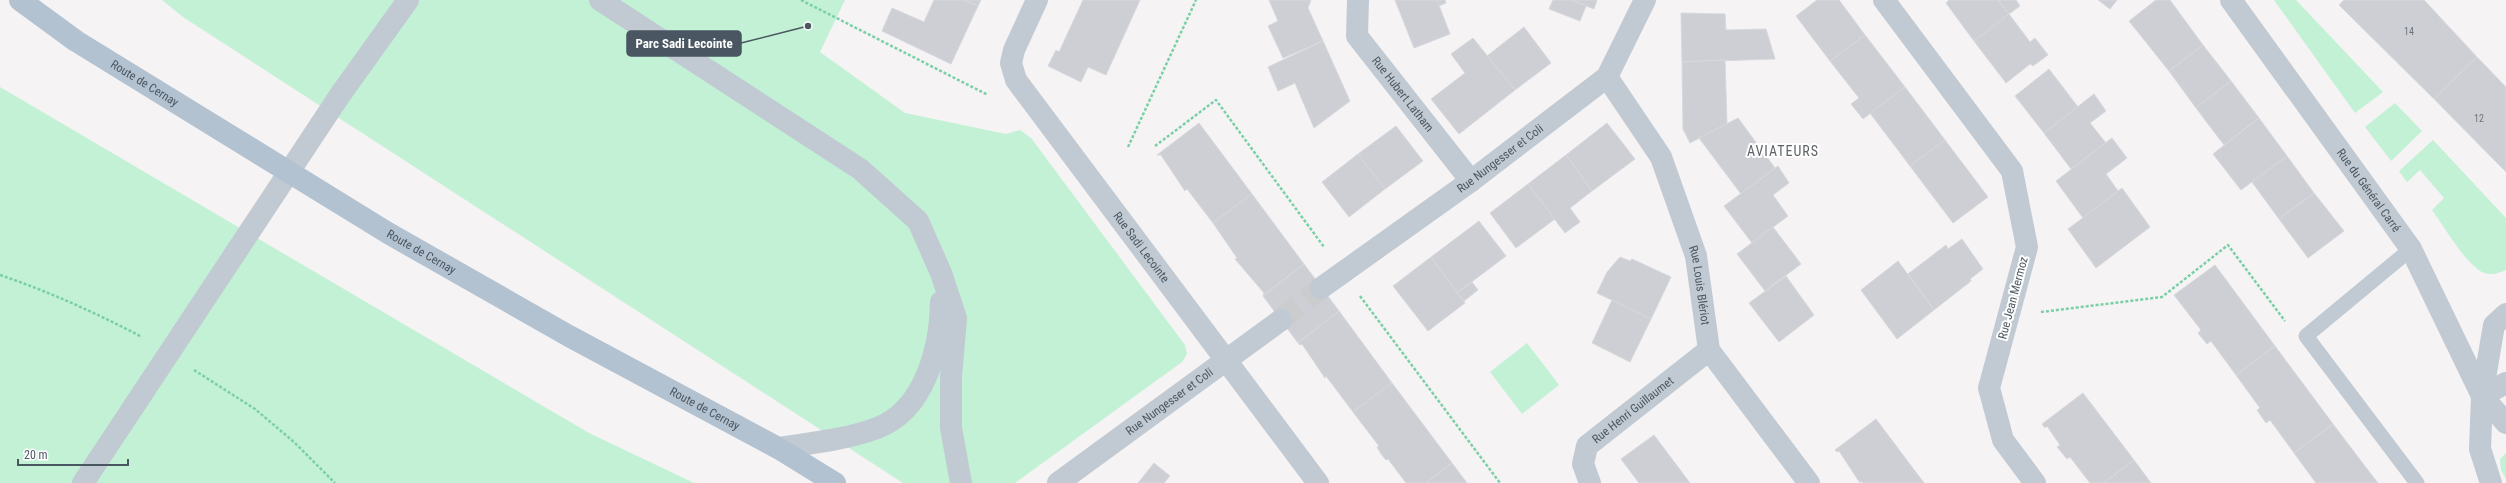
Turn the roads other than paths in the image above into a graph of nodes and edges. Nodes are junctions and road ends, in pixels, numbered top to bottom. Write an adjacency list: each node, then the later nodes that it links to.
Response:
1 (20, 0): 21 (main road, Route de Cernay)
2 (408, 0): 22 (street)
3 (600, 0): 12 (street)
4 (1037, 0): 17 (street, Rue Sadi Lecointe)
5 (1358, 0): 10 (street, Rue Hubert Latham)
6 (1645, 0): 9 (street, Rue Nungesser et Coli)
7 (1884, 0): 29 (street, Rue Jean Mermoz)
8 (2230, 0): 11 (street, Rue du Général Carré)
9 (1607, 77): 10 (street, Rue Nungesser et Coli); 16 (street, Rue Louis Blériot)
10 (1471, 181): 13 (street, Rue Nungesser et Coli)
11 (2411, 249): 19 (street, Rue du Général Carré); 30 (lane)
12 (941, 273): 21 (street); 24 (street)
13 (1321, 288)
14 (2506, 314): 19 (street)
15 (1281, 320): 17 (street, Rue Nungesser et Coli)
16 (1709, 350): 27 (street, Rue Henri Guillaumet); 28 (street, Rue Louis Blériot)
17 (1225, 360): 25 (street, Rue Nungesser et Coli); 26 (street, Rue Sadi Lecointe)
18 (2506, 383): 19 (street)
19 (2482, 396): 20 (street, Rue du Général Carré); 31 (street, Rue du Général Carré)
20 (2506, 423)
21 (778, 448): 23 (main road, Route de Cernay)
22 (82, 483)
23 (835, 483)
24 (961, 483)
25 (1058, 483)
26 (1318, 483)
27 (1590, 483)
28 (1809, 483)
29 (2034, 483)
30 (2417, 483)
31 (2491, 483)

